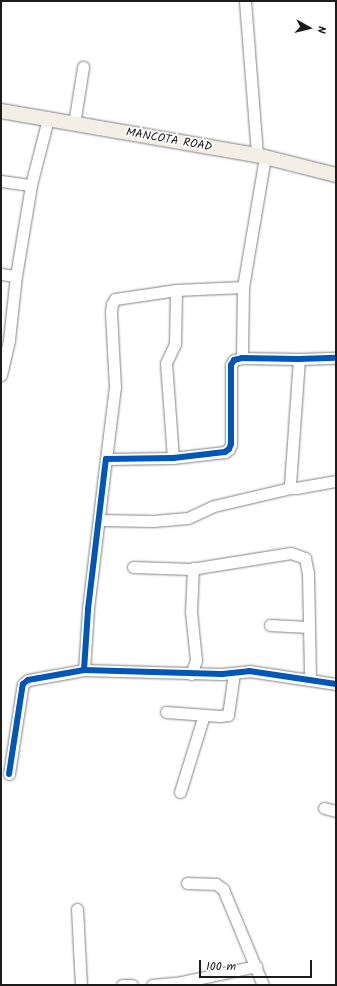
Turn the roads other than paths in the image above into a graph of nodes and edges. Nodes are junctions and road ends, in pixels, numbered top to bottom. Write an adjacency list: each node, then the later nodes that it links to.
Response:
1 (245, 1): 6 (street)
2 (83, 67): 5 (street)
3 (1, 111): 4 (main road, MANCOTA ROAD)
4 (48, 119): 5 (main road, MANCOTA ROAD); 9 (street)
5 (74, 124): 6 (main road, MANCOTA ROAD)
6 (261, 156): 7 (main road, MANCOTA ROAD); 12 (street)
7 (336, 175)
8 (1, 181): 9 (street)
9 (31, 185): 11 (street)
10 (1, 274): 11 (street)
11 (16, 276): 14 (street)
12 (243, 287): 13 (street); 15 (street)
13 (176, 290): 19 (street); 20 (street)
14 (5, 339): 18 (street)
15 (242, 358): 17 (street); 19 (street)
16 (336, 358): 17 (street)
17 (299, 359): 22 (street)
18 (1, 375)
19 (173, 458): 20 (street)
20 (106, 459): 23 (street)
21 (336, 481): 22 (street)
22 (291, 488): 23 (street)
23 (100, 520): 28 (street)
24 (133, 567): 25 (street)
25 (193, 568): 27 (street); 30 (street)
26 (270, 625): 27 (street)
27 (308, 627): 31 (street)
28 (84, 670): 30 (street); 35 (street)
29 (234, 673): 30 (street); 31 (street); 34 (street)
30 (191, 674)
31 (310, 679): 32 (street)
32 (336, 684)
33 (166, 712): 34 (street)
34 (204, 715): 36 (street)
35 (9, 774)
36 (180, 792)
37 (324, 808): 38 (street)
38 (336, 811)
39 (187, 883): 41 (street)
40 (77, 909): 42 (street)
41 (256, 966): 45 (street); 46 (street)
42 (81, 985)
43 (122, 985): 44 (street)
44 (132, 985)
45 (152, 985)
46 (263, 985)

